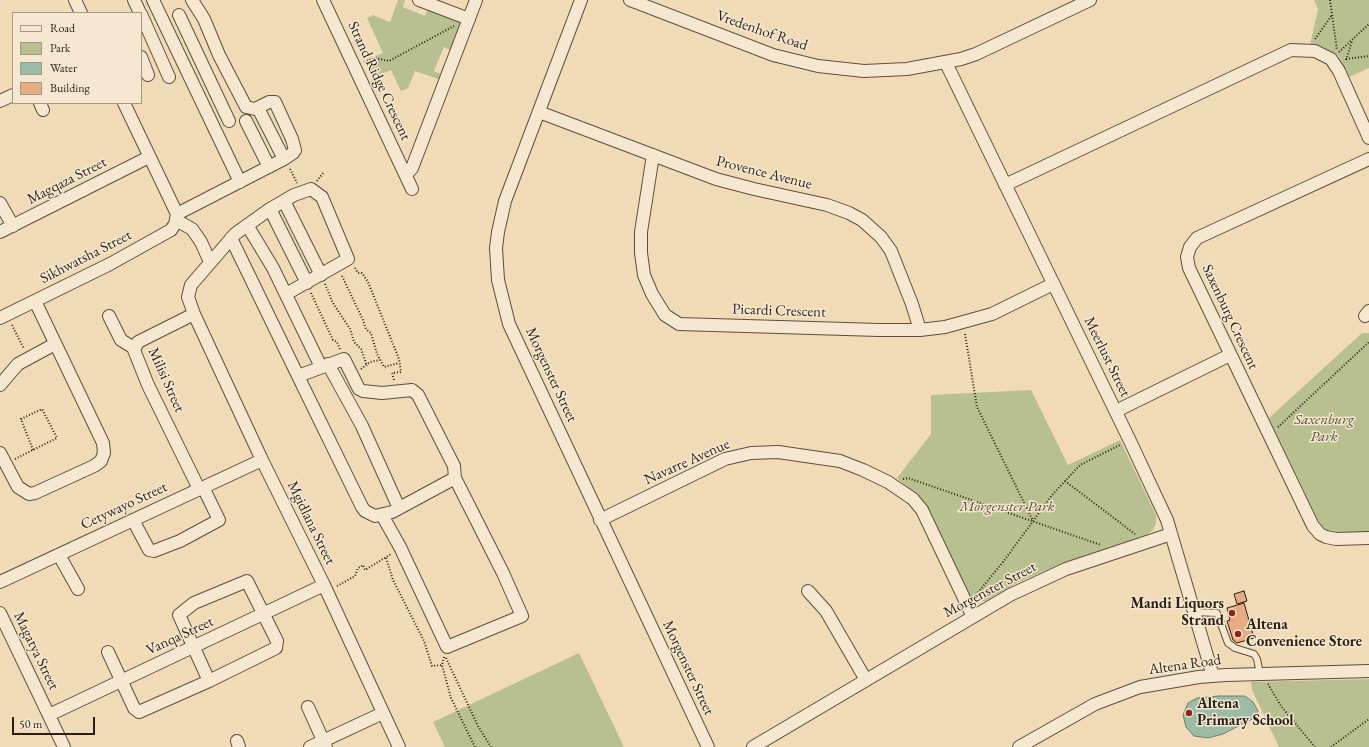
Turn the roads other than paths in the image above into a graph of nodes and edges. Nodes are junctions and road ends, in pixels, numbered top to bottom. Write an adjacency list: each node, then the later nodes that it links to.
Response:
1 (75, 0): 11 (street)
2 (134, 0): 12 (street)
3 (153, 0): 16 (street)
4 (323, 0): 35 (street, Strand Ridge Crescent)
5 (419, 0): 15 (street)
6 (476, 0): 15 (street, Strand Ridge Crescent)
7 (581, 0): 26 (street, Morgenster Street)
8 (630, 0): 19 (street, Vredenhof Road)
9 (1090, 0): 19 (street, Vredenhof Road)
10 (194, 4): 13 (street); 25 (street)
11 (81, 12)
12 (140, 12)
13 (179, 15): 16 (street); 27 (street)
14 (142, 18): 17 (street)
15 (469, 19): 35 (street, Strand Ridge Crescent)
16 (163, 22): 17 (street); 36 (street)
17 (145, 31): 21 (street)
18 (142, 60): 20 (street)
19 (946, 63): 37 (street, Meerlust Street)
20 (148, 75)
21 (169, 77)
22 (12, 96): 23 (street)
23 (0, 102)
24 (124, 104): 31 (street)
25 (258, 108): 32 (street); 32 (street)
26 (539, 112): 30 (street, Provence Avenue); 71 (street, Morgenster Street)
27 (228, 121)
28 (246, 121): 34 (street)
29 (1369, 138): 37 (street)
30 (653, 155): 56 (street, Provence Avenue); 56 (street, Picardi Crescent)
31 (149, 157): 42 (street); 44 (street, Magqaza Street)
32 (284, 159): 34 (street, Sikhwatsha Street)
33 (1369, 159): 59 (street, Saxenburg Crescent)
34 (269, 167): 36 (street, Sikhwatsha Street)
35 (406, 175): 38 (street, Strand Ridge Crescent)
36 (240, 182): 42 (street, Sikhwatsha Street)
37 (1005, 185): 50 (street, Meerlust Street)
38 (412, 189)
39 (284, 201): 41 (street); 48 (street); 48 (street)
40 (0, 203): 44 (street)
41 (270, 209): 43 (street); 49 (street)
42 (177, 217): 47 (street); 52 (street, Sikhwatsha Street)
43 (247, 225): 46 (street); 51 (street)
44 (13, 226): 45 (street, Magqaza Street)
45 (0, 232)
46 (231, 238): 47 (street); 61 (street)
47 (210, 262): 53 (street, Mgidlana Street)
48 (321, 275): 49 (street)
49 (307, 283): 51 (street)
50 (1053, 284): 56 (street, Picardi Crescent); 63 (street, Meerlust Street)
51 (286, 294): 60 (street)
52 (35, 301): 54 (street, Sikhwatsha Street); 57 (street)
53 (194, 314): 58 (street, Milisi Street); 64 (street, Mgidlana Street)
54 (4, 316)
55 (109, 316): 58 (street)
56 (920, 330)
57 (55, 344): 62 (street); 65 (street)
58 (134, 348): 67 (street, Milisi Street)
59 (1230, 355): 63 (street); 73 (street, Saxenburg Crescent)
60 (324, 365): 61 (street); 66 (street); 68 (street)
61 (298, 376): 69 (street)
62 (0, 385)
63 (1116, 411): 72 (street, Meerlust Street)
64 (262, 460): 67 (street, Cetywayo Street); 76 (street, Mgidlana Street)
65 (1, 461)
66 (454, 478): 68 (street); 69 (street)
67 (201, 488): 70 (street, Cetywayo Street); 70 (street, Milisi Street)
68 (399, 508): 69 (street)
69 (382, 515)
70 (133, 520): 74 (street, Cetywayo Street)
71 (600, 520): 82 (street, Navarre Avenue); 98 (street, Morgenster Street)
72 (1171, 534): 79 (street, Meerlust Street); 82 (street, Morgenster Street)
73 (1369, 538)
74 (59, 555): 75 (street, Cetywayo Street); 77 (street)
75 (0, 582)
76 (324, 585): 80 (street, Vanqa Street); 92 (street, Mgidlana Street)
77 (78, 589)
78 (808, 591): 88 (street)
79 (1194, 612): 86 (lane); 87 (street, Meerlust Street)
80 (264, 613): 83 (street, Vanqa Street); 83 (street); 90 (street)
81 (0, 615): 93 (street, Magatya Street)
82 (973, 617): 88 (street, Morgenster Street)
83 (194, 647): 89 (street, Vanqa Street); 90 (street)
84 (108, 652): 89 (street)
85 (1369, 670): 86 (street, Altena Road)
86 (1260, 674): 87 (street, Altena Road)
87 (1213, 676): 100 (street, Altena Road)
88 (866, 680): 99 (street, Morgenster Street)
89 (122, 681): 90 (street); 93 (street, Vanqa Street)
90 (209, 681)
91 (308, 707): 94 (street)
92 (383, 713): 94 (street); 97 (street, Mgidlana Street)
93 (49, 716): 95 (street, Magatya Street)
94 (325, 744): 96 (street)
95 (61, 746)
96 (310, 747)
97 (399, 747)
98 (708, 747)
99 (753, 747)
100 (1019, 747)

